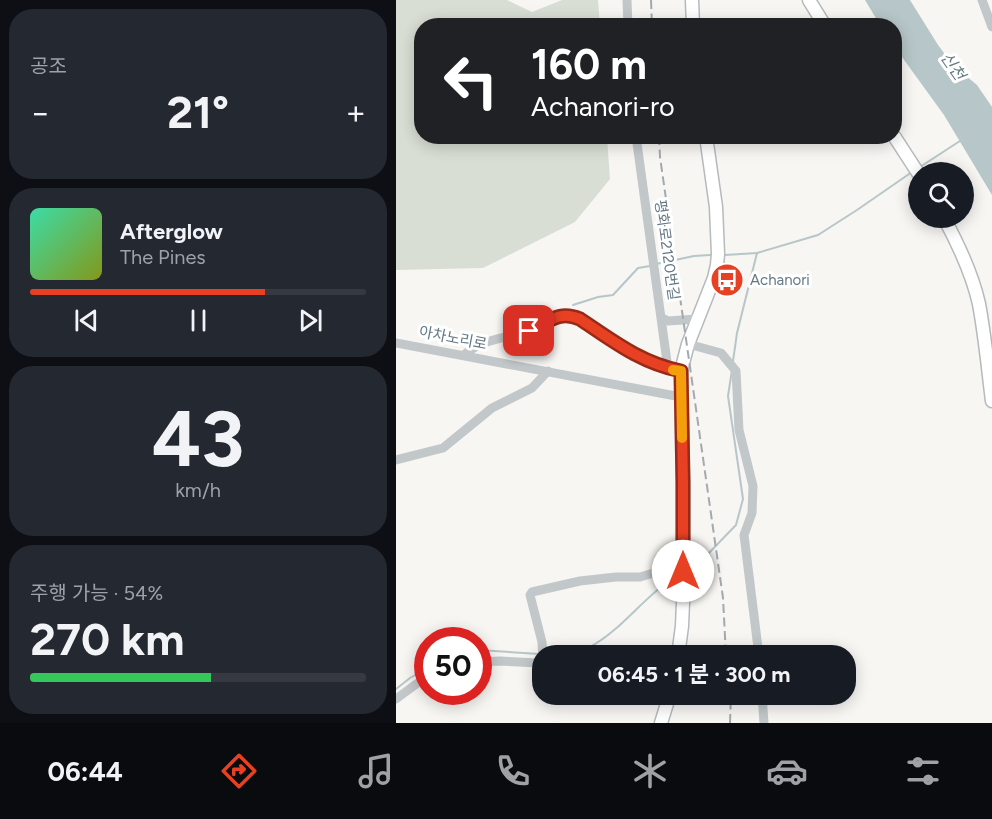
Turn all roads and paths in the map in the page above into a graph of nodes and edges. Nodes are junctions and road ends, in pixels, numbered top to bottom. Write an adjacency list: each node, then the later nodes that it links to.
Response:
1 (627, 0): 5 (street)
2 (692, 0): 6 (main road)
3 (809, 0): 7 (main road)
4 (982, 0): 8 (street)
5 (628, 18)
6 (693, 18)
7 (820, 18)
8 (992, 27)
9 (637, 144): 14 (street, 평화로2120번길)
10 (707, 144): 15 (main road)
11 (899, 144): 12 (main road)
12 (911, 162)
13 (950, 228): 22 (main road)
14 (662, 318): 15 (street); 19 (street, 평화로2120번길)
15 (697, 319): 17 (main road)
16 (396, 343): 18 (street, 아차노리로)
17 (688, 344): 19 (main road); 27 (street)
18 (464, 355): 19 (street); 20 (street, 아차노리로)
19 (674, 370): 21 (main road)
20 (548, 371): 21 (street, 아차노리로); 23 (street)
21 (681, 397): 24 (main road)
22 (992, 401)
23 (396, 460)
24 (683, 562): 25 (street); 26 (main road)
25 (542, 645)
26 (679, 645)
27 (758, 645)
28 (492, 661): 29 (street)
29 (532, 663)
30 (414, 686): 31 (street)
31 (396, 699)
32 (667, 705): 34 (main road)
33 (763, 705): 35 (street)
34 (661, 723)
35 (764, 723)

